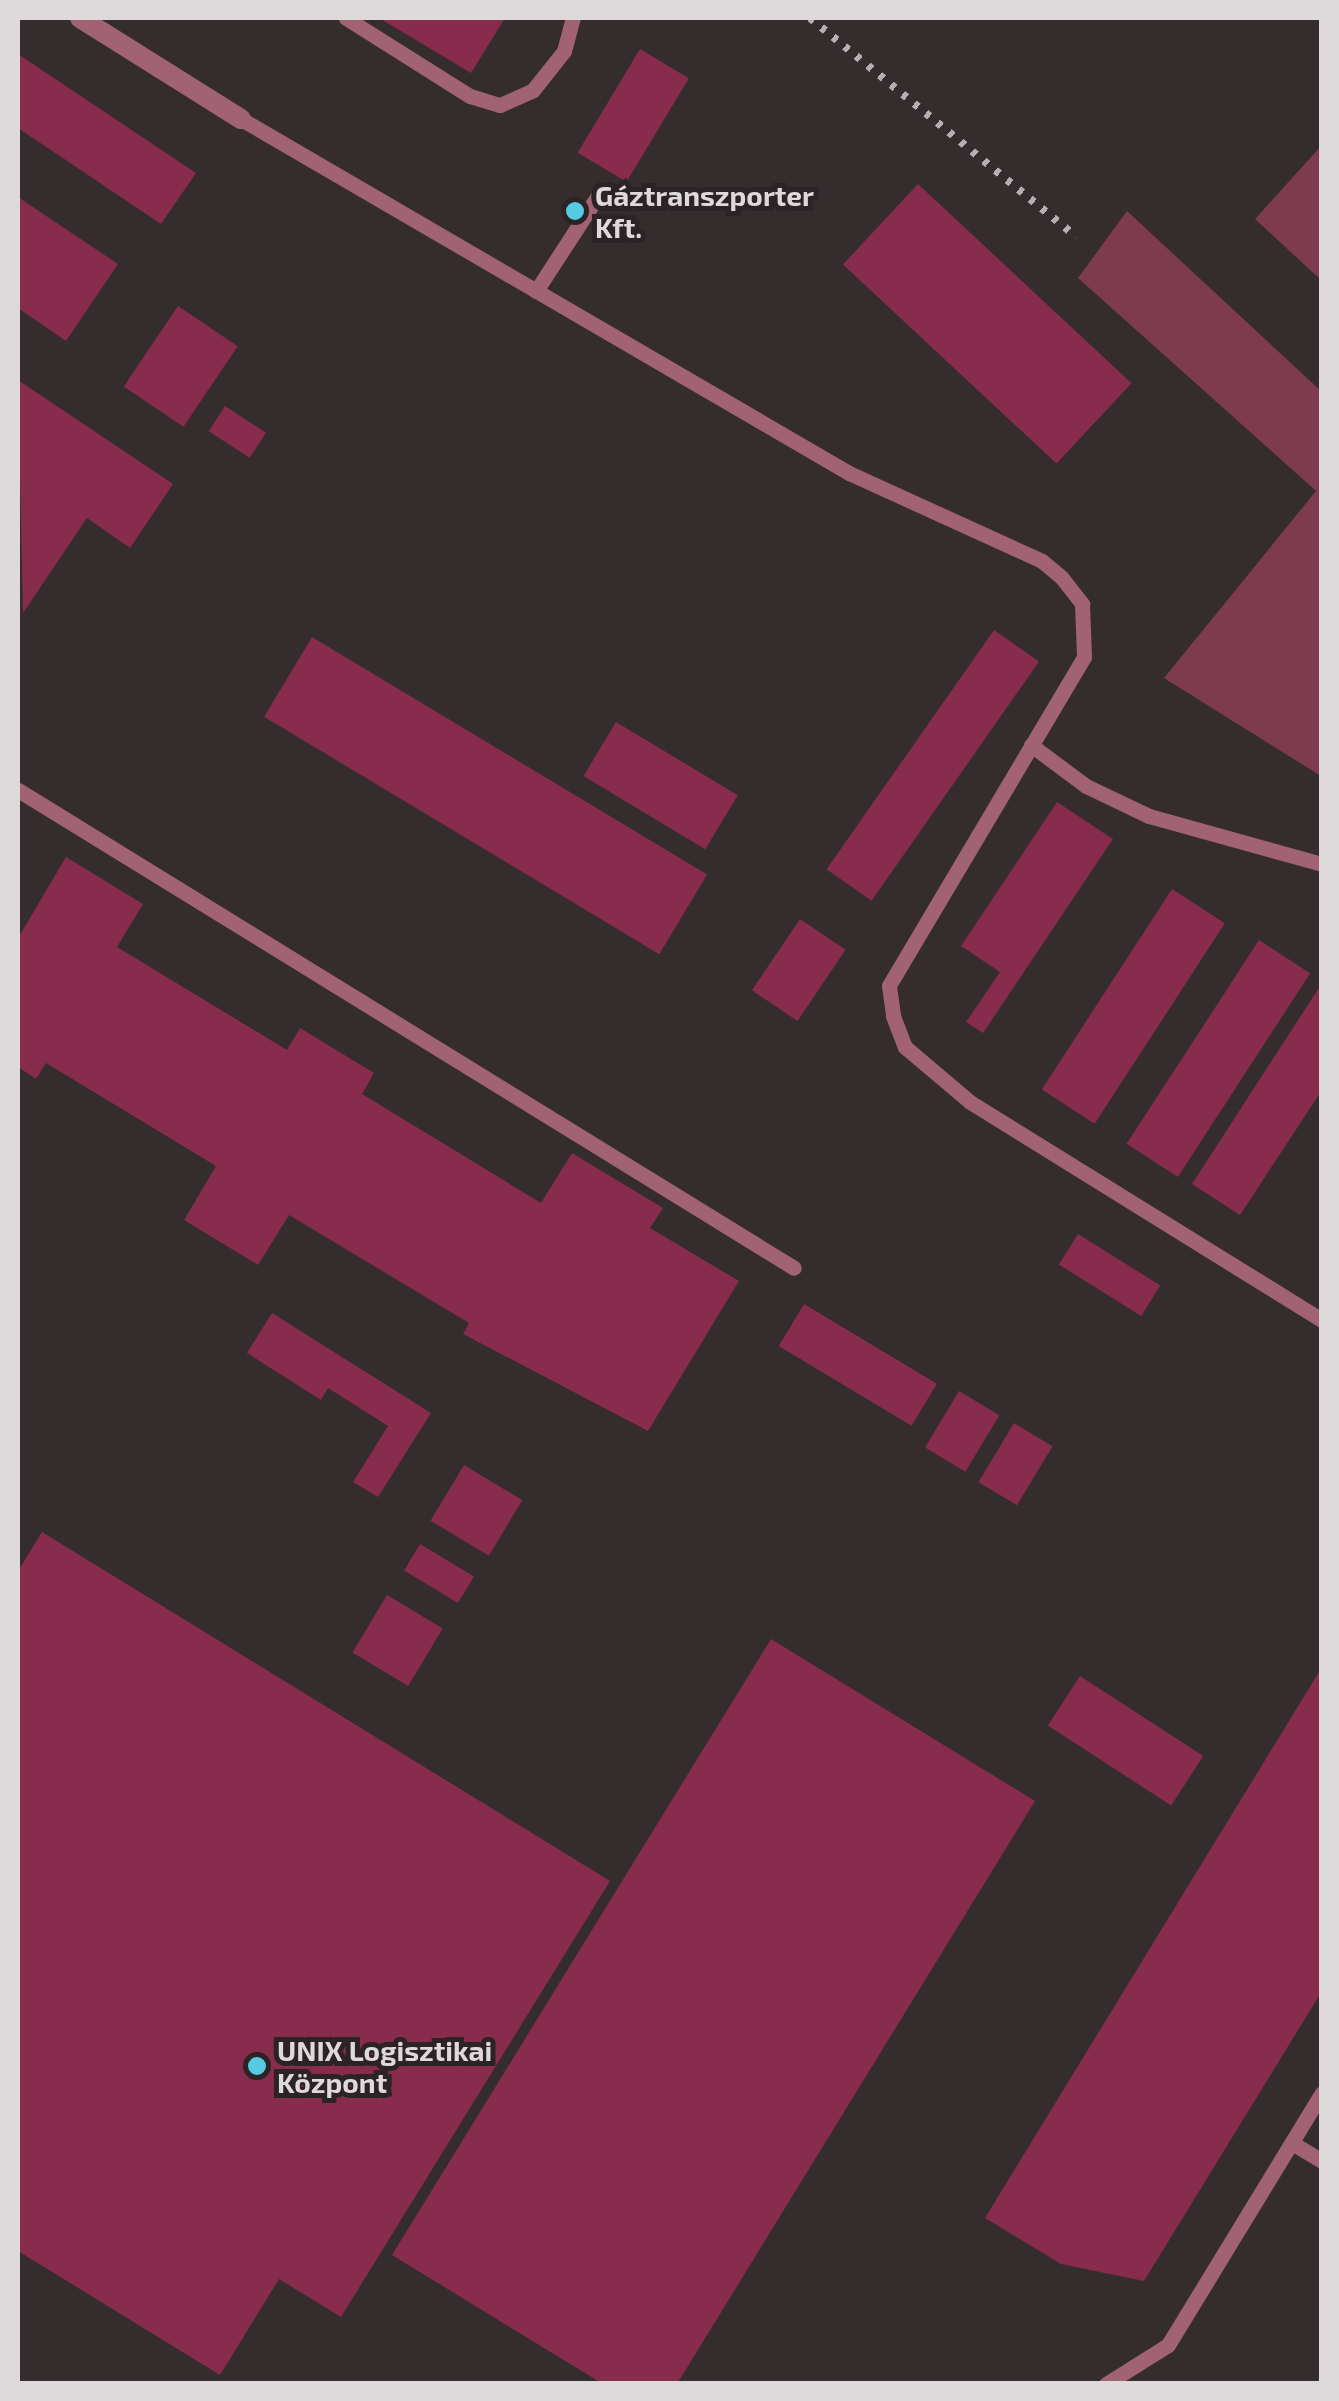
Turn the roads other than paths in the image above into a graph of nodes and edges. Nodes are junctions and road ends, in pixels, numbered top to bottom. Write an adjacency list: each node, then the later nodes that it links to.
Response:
1 (80, 18): 4 (street)
2 (346, 18): 3 (lane)
3 (573, 18)
4 (241, 118): 6 (lane)
5 (597, 196): 6 (lane)
6 (536, 291): 7 (lane)
7 (1031, 746): 9 (lane); 11 (lane)
8 (18, 790): 10 (lane)
9 (1322, 864)
10 (794, 1268)
11 (1322, 1320)
12 (1322, 2094): 13 (lane)
13 (1292, 2142): 14 (lane); 15 (lane)
14 (1322, 2162)
15 (1106, 2384)

